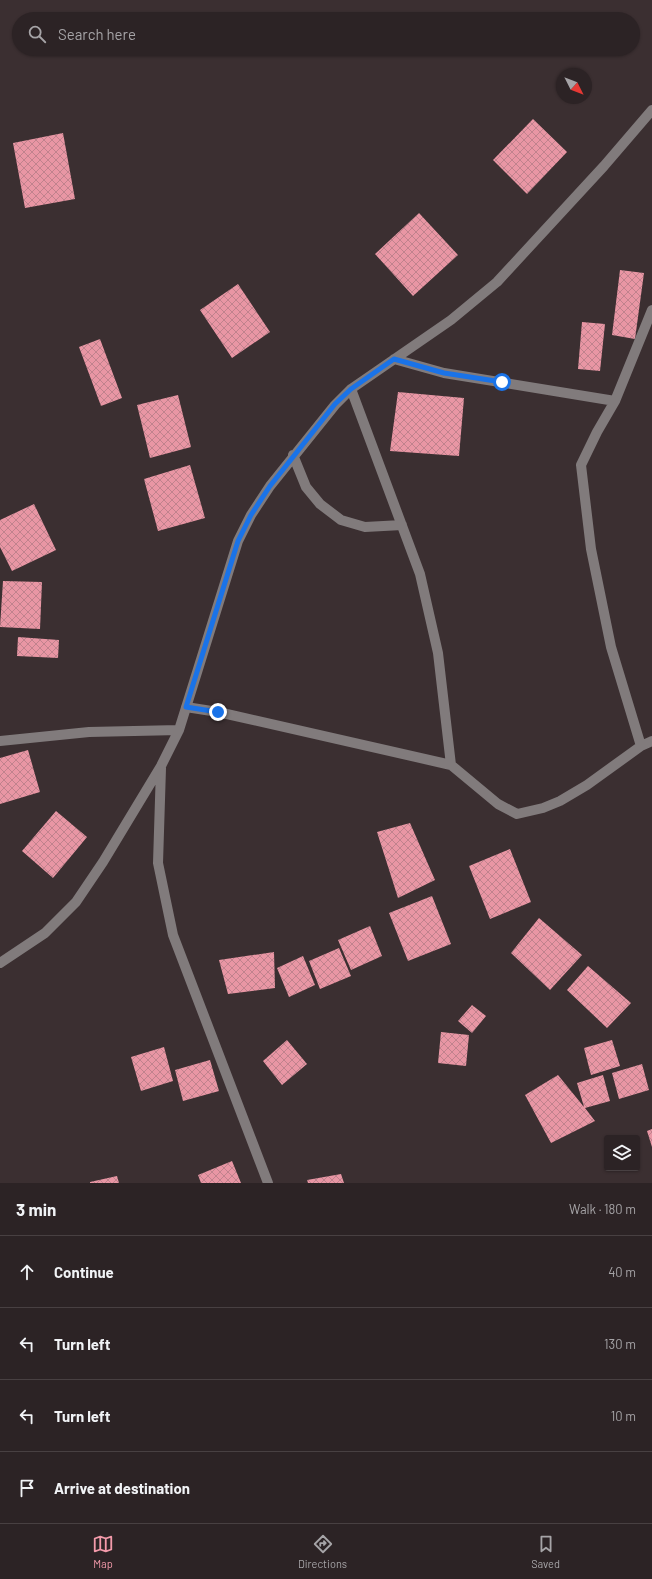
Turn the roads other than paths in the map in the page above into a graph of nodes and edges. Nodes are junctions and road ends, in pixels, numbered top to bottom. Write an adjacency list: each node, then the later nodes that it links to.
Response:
1 (652, 110): 3 (street)
2 (652, 310): 5 (street)
3 (394, 359): 4 (street); 5 (street)
4 (351, 389): 6 (street); 7 (street)
5 (615, 401): 12 (street)
6 (293, 455): 7 (street); 8 (street)
7 (402, 525): 13 (street)
8 (186, 707): 9 (street); 13 (street)
9 (179, 730): 10 (street); 14 (street)
10 (0, 741)
11 (652, 741): 12 (street)
12 (641, 746): 13 (street)
13 (451, 765)
14 (161, 766): 15 (street); 16 (street)
15 (0, 963)
16 (268, 1183)

